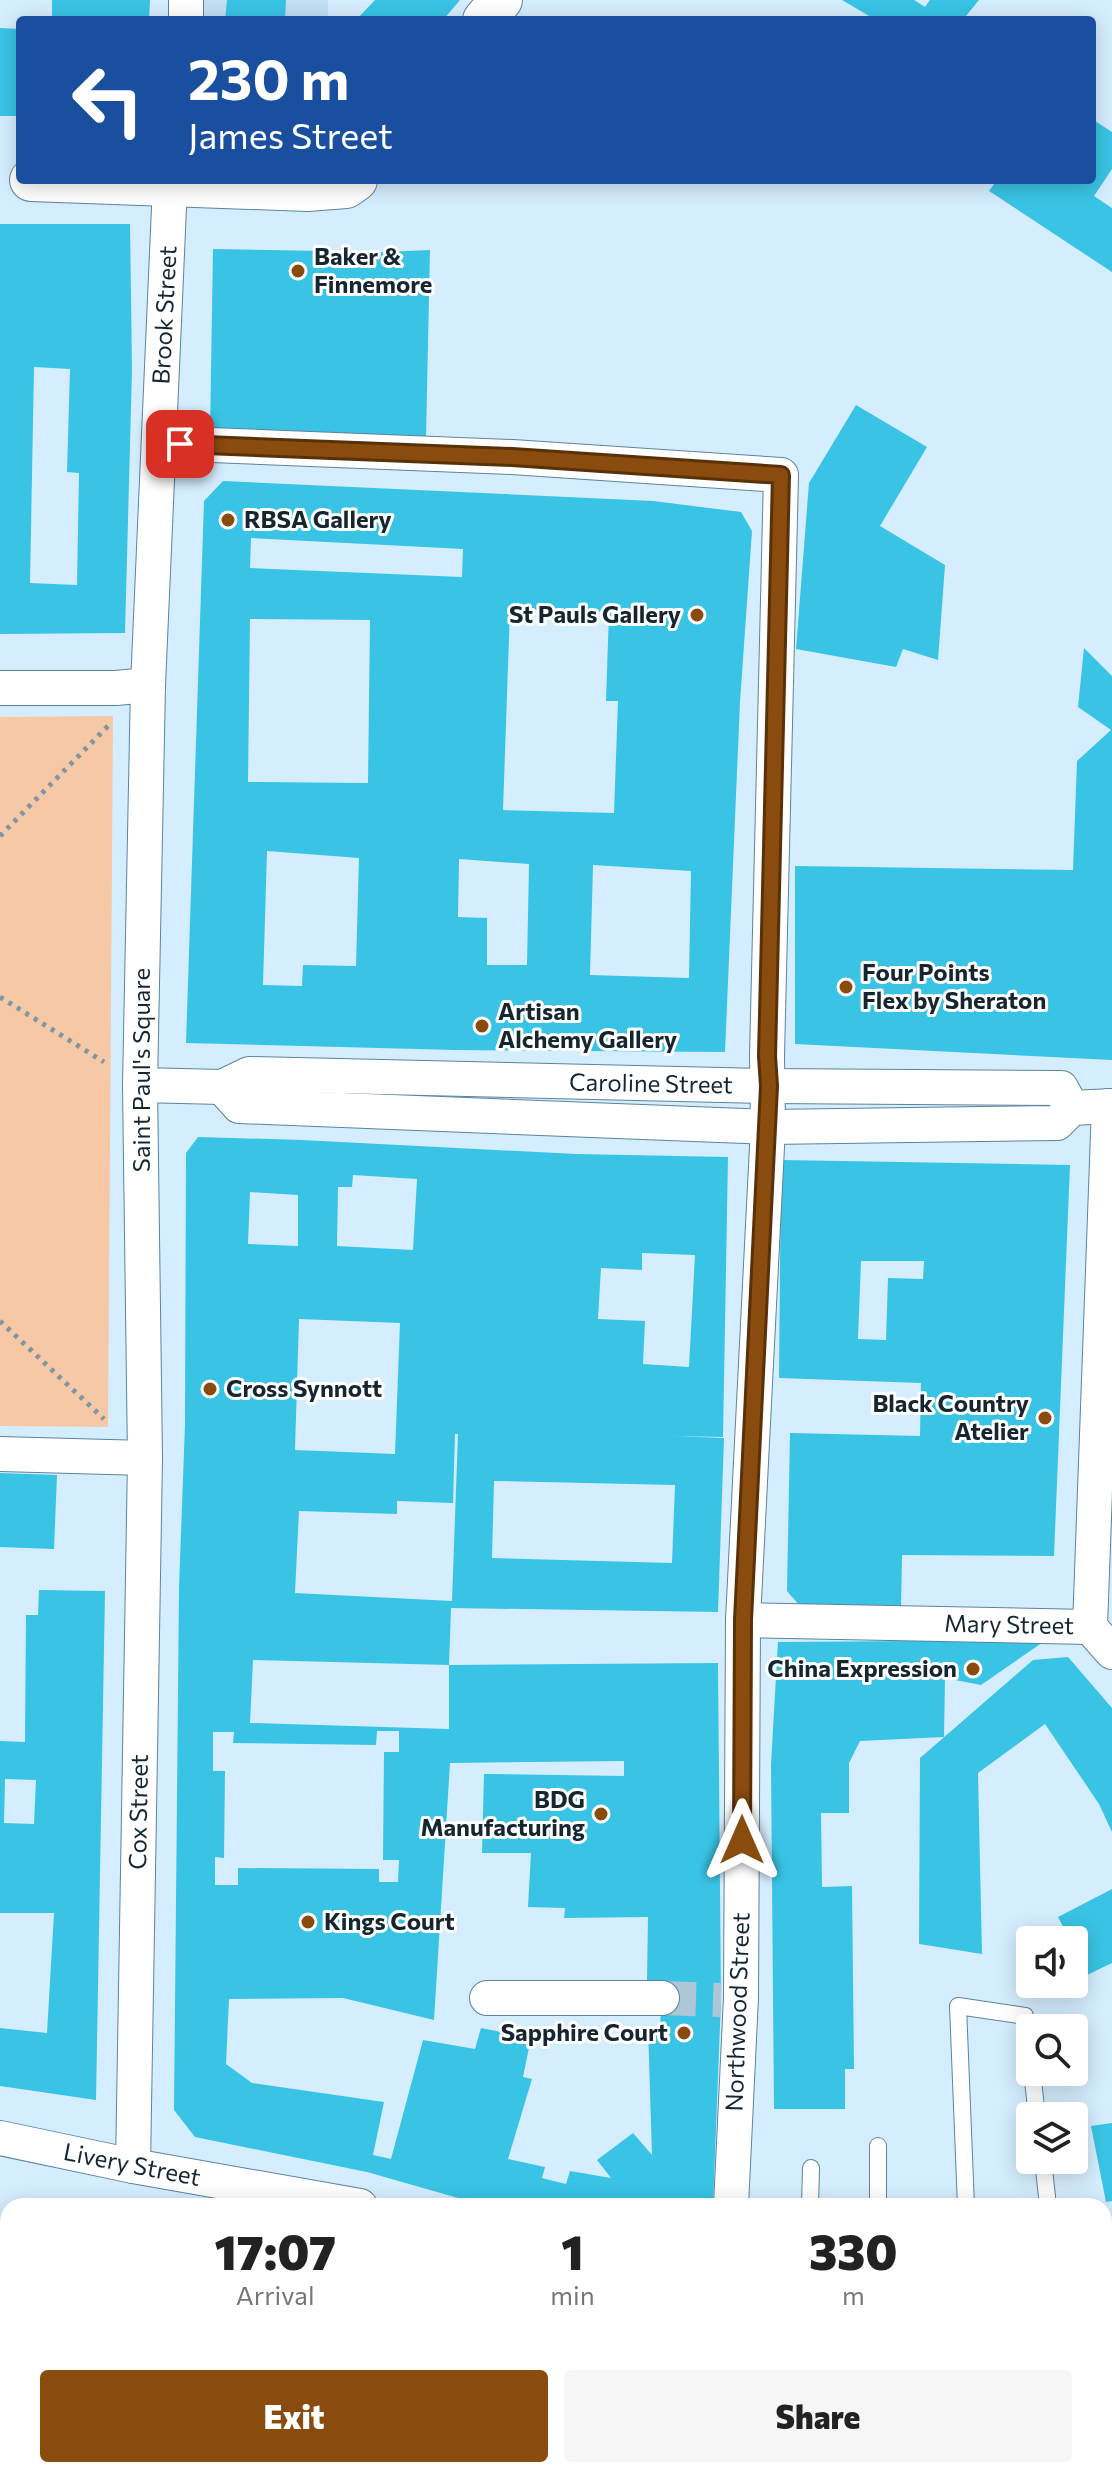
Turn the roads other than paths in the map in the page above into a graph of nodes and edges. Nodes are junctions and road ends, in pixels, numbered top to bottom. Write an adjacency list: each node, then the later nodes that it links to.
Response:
1 (501, 0): 2 (street)
2 (487, 16)
3 (180, 184): 6 (street, Brook Street)
4 (198, 184): 5 (street)
5 (350, 184)
6 (159, 443): 7 (street, Brook Street); 10 (street, Northwood Street)
7 (148, 685): 8 (street); 9 (street, Saint Paul's Square)
8 (0, 688)
9 (140, 1085): 11 (street, Caroline Street); 16 (street, Saint Paul's Square)
10 (769, 1086): 11 (street, Caroline Street); 13 (street, Caroline Street); 14 (street, Northwood Street)
11 (222, 1087): 14 (street, Caroline Street)
12 (1110, 1106): 13 (street, Caroline Street); 18 (street, Mary Street)
13 (1072, 1108): 14 (street, Caroline Street)
14 (768, 1127): 17 (street, Northwood Street)
15 (0, 1454): 16 (street)
16 (145, 1458): 24 (street, Cox Street)
17 (743, 1620): 18 (street, Mary Street); 28 (street, Northwood Street)
18 (1101, 1639)
19 (487, 1998): 20 (street)
20 (662, 1998)
21 (1016, 2015): 31 (lane)
22 (0, 2138): 24 (street, Livery Street)
23 (878, 2146): 30 (lane)
24 (133, 2166): 27 (street, Livery Street)
25 (811, 2168): 29 (lane)
26 (1045, 2174): 32 (lane)
27 (315, 2198)
28 (731, 2198)
29 (810, 2198)
30 (878, 2198)
31 (966, 2198)
32 (1047, 2198)

